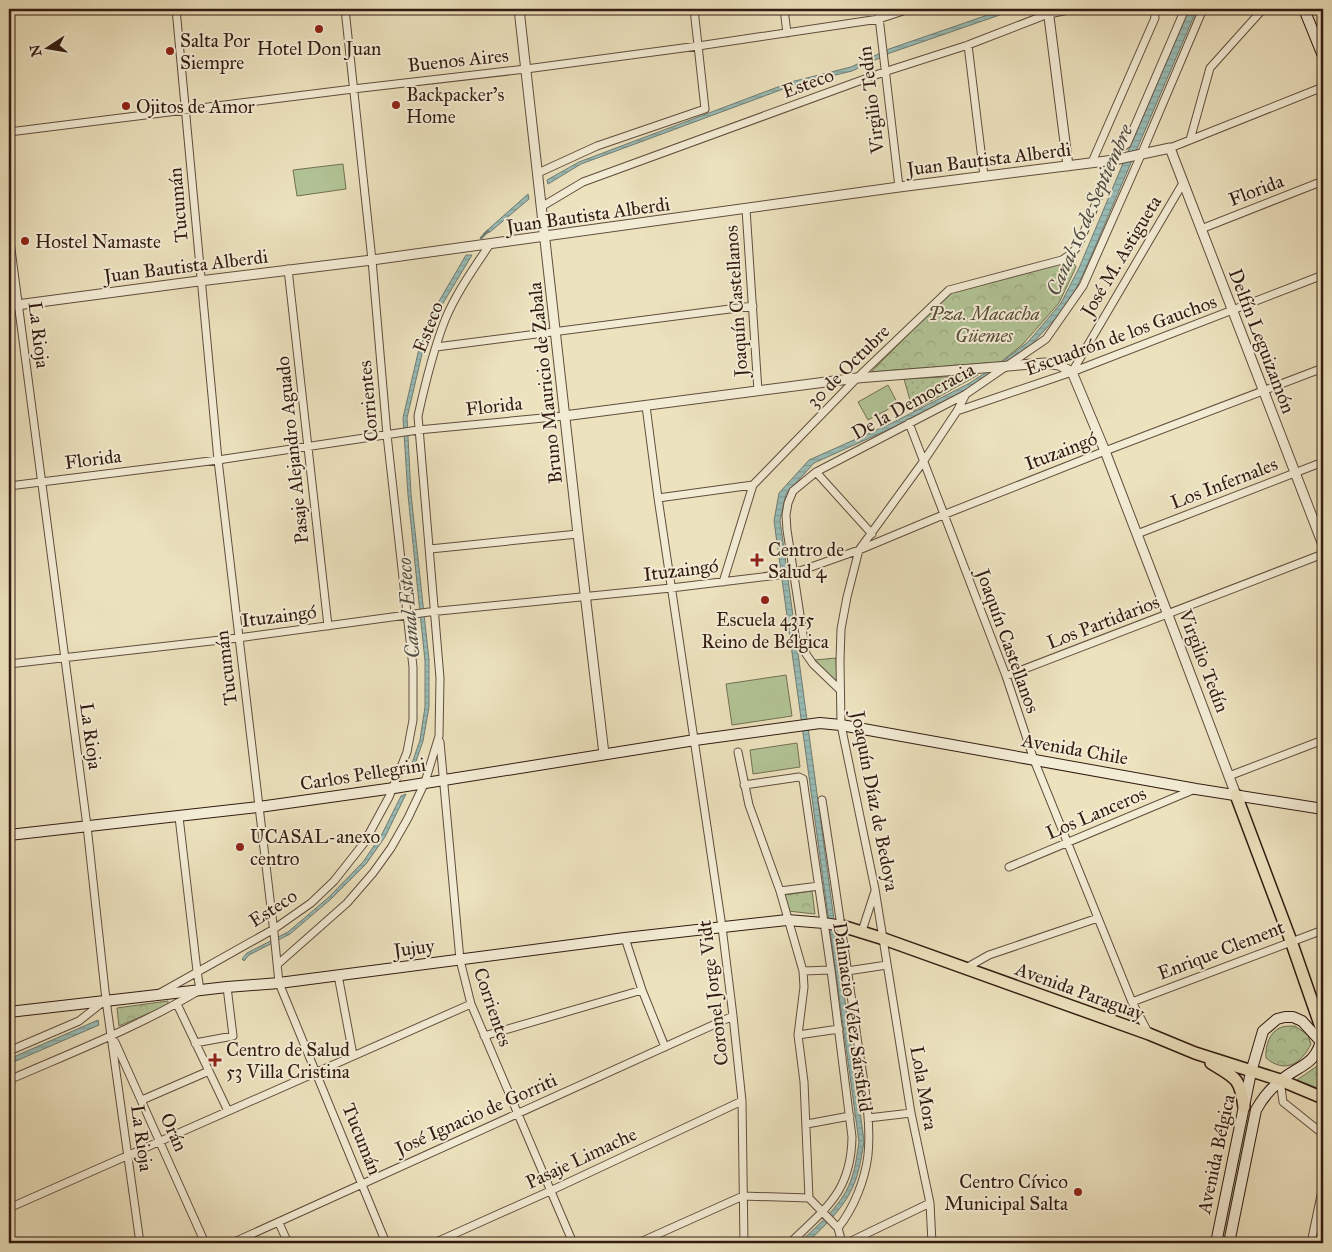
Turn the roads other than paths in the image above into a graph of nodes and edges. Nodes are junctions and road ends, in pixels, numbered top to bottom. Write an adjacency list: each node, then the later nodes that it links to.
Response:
1 (176, 9): 24 (street, Tucumán)
2 (345, 9): 23 (street, Corrientes)
3 (519, 9): 20 (street, Bruno Mauricio de Zabala)
4 (694, 9): 18 (street)
5 (784, 9): 16 (street)
6 (878, 9): 15 (street, Virgilio Tedín)
7 (909, 9): 15 (street, Buenos Aires)
8 (1092, 9): 14 (street, Esteco)
9 (1150, 9): 30 (street)
10 (1185, 9): 29 (street)
11 (1203, 9): 28 (street, De la Democracia)
12 (1263, 9): 26 (street)
13 (1304, 9): 19 (main road)
14 (1048, 11): 17 (street, Esteco); 31 (street)
15 (879, 19): 16 (street, Buenos Aires); 21 (street, Virgilio Tedín)
16 (787, 33): 18 (street, Buenos Aires)
17 (968, 45): 21 (street, Esteco); 33 (street)
18 (698, 46): 20 (street, Buenos Aires); 32 (street)
19 (1323, 56)
20 (526, 69): 23 (street, Buenos Aires); 32 (street, Bruno Mauricio de Zabala)
21 (884, 72): 36 (street, Virgilio Tedín); 37 (street, Esteco)
22 (1323, 87): 26 (street)
23 (354, 88): 24 (street, Buenos Aires); 43 (street, Corrientes)
24 (186, 109): 25 (street, Buenos Aires); 46 (street, Tucumán)
25 (9, 132)
26 (1190, 140): 27 (street)
27 (1170, 148): 28 (street, Juan Bautista Alberdi); 35 (street, Delfín Leguizamón)
28 (1141, 155): 29 (street, Juan Bautista Alberdi); 53 (street, De la Democracia)
29 (1114, 160): 30 (street, Juan Bautista Alberdi); 56 (street, 30 de Octubre)
30 (1092, 162): 31 (street, Juan Bautista Alberdi)
31 (1068, 166): 33 (street, Juan Bautista Alberdi)
32 (538, 173): 37 (street, Bruno Mauricio de Zabala)
33 (984, 176): 36 (street, Juan Bautista Alberdi)
34 (1323, 181): 39 (street, Florida)
35 (1183, 183): 39 (street, Delfín Leguizamón); 55 (street, José M. Astigueta)
36 (899, 187): 38 (street, Juan Bautista Alberdi)
37 (541, 207): 41 (street, Bruno Mauricio de Zabala)
38 (746, 209): 41 (street, Juan Bautista Alberdi); 49 (street, Joaquín Castellanos)
39 (1201, 229): 50 (street, Delfín Leguizamón)
40 (9, 234): 47 (street, La Rioja)
41 (544, 237): 42 (street, Juan Bautista Alberdi); 51 (street, Bruno Mauricio de Zabala)
42 (490, 244): 43 (street, Juan Bautista Alberdi); 52 (street, Esteco)
43 (372, 260): 44 (street, Juan Bautista Alberdi); 65 (street, Corrientes)
44 (288, 269): 46 (street, Juan Bautista Alberdi); 66 (street, Pasaje Alejandro Aguado)
45 (1323, 275): 50 (street, Escuadrón de los Gauchos)
46 (201, 280): 47 (street, Juan Bautista Alberdi); 68 (street, Tucumán)
47 (19, 305): 48 (street, Juan Bautista Alberdi); 73 (street, La Rioja)
48 (9, 306)
49 (753, 306): 51 (street); 57 (street, Joaquín Castellanos)
50 (1233, 310): 55 (street, Escuadrón de los Gauchos); 58 (street, Delfín Leguizamón)
51 (556, 332): 52 (street); 62 (street, Bruno Mauricio de Zabala)
52 (436, 347): 64 (street, Esteco)
53 (1003, 367): 55 (street); 56 (street, Florida); 59 (street, De la Democracia)
54 (1323, 368): 58 (street, Ituzaingó)
55 (1072, 372): 61 (street, Escuadrón de los Gauchos); 67 (street, Virgilio Tedín)
56 (857, 378): 57 (street, Florida); 74 (street, 30 de Octubre)
57 (758, 391): 60 (street, Florida)
58 (1264, 391): 67 (street, Ituzaingó); 72 (street, Delfín Leguizamón)
59 (966, 394): 61 (street); 63 (street, De la Democracia)
60 (646, 406): 62 (street, Florida); 76 (street, Coronel Jorge Vidt)
61 (957, 411): 69 (street)
62 (564, 416): 64 (street, Florida); 78 (street, Bruno Mauricio de Zabala)
63 (909, 423): 69 (street, Joaquín Castellanos); 71 (street, De la Democracia)
64 (416, 431): 65 (street, Florida); 82 (street, Corrientes)
65 (387, 435): 66 (street, Florida); 90 (street, Corrientes)
66 (307, 446): 68 (street, Florida); 92 (street, Pasaje Alejandro Aguado)
67 (1105, 451): 77 (street, Ituzaingó); 80 (street, Virgilio Tedín)
68 (218, 460): 73 (street, Florida); 93 (street, Tucumán)
69 (923, 462): 77 (street, Joaquín Castellanos); 79 (street)
70 (1323, 462): 72 (street, Los Infernales)
71 (816, 472): 79 (street); 85 (street, De la Democracia)
72 (1295, 472): 80 (street, Los Infernales); 81 (street, Delfín Leguizamón)
73 (41, 482): 75 (street, Florida); 94 (street, La Rioja)
74 (753, 485): 76 (street); 86 (street, 30 de Octubre)
75 (9, 486)
76 (658, 498): 87 (street, Coronel Jorge Vidt)
77 (943, 515): 83 (street, Ituzaingó); 96 (street, Joaquín Castellanos)
78 (578, 534): 82 (street); 88 (street, Bruno Mauricio de Zabala)
79 (872, 534): 83 (street)
80 (1136, 534): 91 (street, Virgilio Tedín)
81 (1323, 544)
82 (430, 550): 89 (street, Corrientes)
83 (859, 550): 85 (street, Ituzaingó); 97 (street, Joaquín Díaz de Bedoya)
84 (1323, 554): 91 (street, Los Partidarios)
85 (794, 573): 86 (street, Ituzaingó); 97 (street, De la Democracia)
86 (723, 582): 87 (street, Ituzaingó)
87 (671, 588): 88 (street, Ituzaingó); 101 (street, Coronel Jorge Vidt)
88 (586, 598): 89 (street, Ituzaingó); 104 (street, Bruno Mauricio de Zabala)
89 (432, 612): 90 (street, Ituzaingó); 99 (street, Corrientes)
90 (411, 614): 92 (street, Ituzaingó); 110 (street, Corrientes)
91 (1168, 615): 96 (street, Los Partidarios); 106 (street, Virgilio Tedín)
92 (328, 626): 93 (street, Ituzaingó)
93 (238, 638): 94 (street, Ituzaingó); 114 (street, Tucumán)
94 (64, 658): 95 (street, Ituzaingó); 117 (street, La Rioja)
95 (9, 664)
96 (1006, 676): 105 (street, Joaquín Castellanos)
97 (839, 689): 98 (street, Joaquín Díaz de Bedoya)
98 (841, 724): 100 (main road, Avenida Chile); 105 (main road, Avenida Chile); 122 (street, Joaquín Díaz de Bedoya)
99 (439, 736): 107 (street, Corrientes); 108 (street, Corrientes)
100 (721, 737): 101 (main road, Carlos Pellegrini)
101 (695, 740): 104 (main road, Carlos Pellegrini); 128 (street, Coronel Jorge Vidt)
102 (1323, 740): 106 (street)
103 (738, 752): 109 (street)
104 (604, 754): 107 (main road, Carlos Pellegrini)
105 (1034, 760): 111 (main road, Avenida Chile); 119 (street, Joaquín Castellanos)
106 (1229, 776): 112 (street, Virgilio Tedín)
107 (442, 779): 108 (main road, Carlos Pellegrini); 135 (street, Corrientes)
108 (424, 782): 110 (main road, Carlos Pellegrini); 136 (street)
109 (744, 785): 121 (street, Dalmacio Vélez Sársfield); 123 (street)
110 (394, 788): 114 (main road, Carlos Pellegrini); 130 (street, Esteco)
111 (1196, 789): 112 (main road, Avenida Chile); 119 (street, Los Lanceros)
112 (1236, 795): 115 (main road, Avenida Chile); 134 (main road, Virgilio Tedín)
113 (822, 800): 127 (street, Dalmacio Vélez Sársfield)
114 (259, 807): 116 (main road, Carlos Pellegrini); 130 (street, Tucumán)
115 (1323, 809)
116 (179, 817): 117 (main road, Carlos Pellegrini); 140 (street)
117 (87, 826): 118 (main road, Carlos Pellegrini); 149 (street, La Rioja)
118 (9, 835)
119 (1067, 842): 120 (street, Los Lanceros); 124 (street, Joaquín Castellanos)
120 (1009, 867)
121 (819, 886): 123 (street); 126 (street, Dalmacio Vélez Sársfield)
122 (875, 889): 131 (street); 133 (street, Joaquín Díaz de Bedoya)
123 (780, 891): 125 (street)
124 (1098, 918): 138 (street); 150 (street, Joaquín Castellanos)
125 (788, 920): 126 (main road, Jujuy); 128 (main road, Jujuy); 141 (street)
126 (824, 923): 127 (main road, Avenida Paraguay); 139 (street, Dalmacio Vélez Sársfield)
127 (842, 926): 131 (main road, Avenida Paraguay); 142 (street, Dalmacio Vélez Sársfield)
128 (722, 927): 132 (main road, Jujuy); 154 (street, Coronel Jorge Vidt)
129 (1323, 930): 134 (street, Enrique Clement)
130 (274, 931): 136 (street, Tucumán); 140 (street, Esteco)
131 (862, 931): 133 (main road, Avenida Paraguay)
132 (625, 938): 135 (main road, Jujuy); 147 (street)
133 (884, 939): 137 (street, Lola Mora); 138 (main road, Avenida Paraguay)
134 (1291, 941): 150 (street, Enrique Clement); 160 (main road, Virgilio Tedín)
135 (460, 960): 143 (main road, Jujuy); 152 (street, Corrientes)
136 (278, 964): 144 (street, Tucumán)
137 (887, 965): 142 (street); 176 (street, Lola Mora)
138 (965, 969): 156 (main road, Avenida Paraguay)
139 (831, 970): 141 (street); 155 (street, Dalmacio Vélez Sársfield)
140 (197, 971): 146 (street); 148 (street, Esteco)
141 (803, 971): 158 (street)
142 (848, 971): 179 (street, Dalmacio Vélez Sársfield)
143 (338, 975): 144 (main road, Jujuy); 165 (street)
144 (279, 983): 145 (main road, Jujuy); 167 (street, Tucumán)
145 (227, 987): 146 (main road, Jujuy); 161 (street)
146 (200, 990): 148 (main road, Jujuy); 151 (street)
147 (642, 990): 159 (street); 162 (street)
148 (156, 995): 149 (main road, Jujuy)
149 (106, 1000): 153 (main road, Jujuy); 157 (street, La Rioja); 163 (street)
150 (1132, 1002): 156 (street, Joaquín Castellanos)
151 (177, 1004): 157 (street); 161 (street)
152 (471, 1004): 159 (street, Corrientes); 165 (street)
153 (9, 1012)
154 (733, 1016): 162 (street, José Ignacio de Gorriti); 173 (street, Coronel Jorge Vidt)
155 (839, 1030): 158 (street); 178 (street, Dalmacio Vélez Sársfield)
156 (1149, 1034): 164 (main road, Avenida Paraguay)
157 (111, 1035): 169 (street); 172 (street, Orán); 183 (street, La Rioja)
158 (798, 1035): 180 (street)
159 (484, 1036): 177 (street, Corrientes)
160 (1323, 1036): 168 (main road); 170 (main road)
161 (195, 1043): 166 (street)
162 (665, 1047): 177 (street, José Ignacio de Gorriti)
163 (9, 1051)
164 (1195, 1053): 168 (main road, Avenida Paraguay); 174 (main road)
165 (353, 1056): 167 (street)
166 (209, 1071): 172 (street); 175 (street)
167 (317, 1071): 175 (street); 184 (street, Tucumán)
168 (1251, 1072): 170 (main road, Avenida Paraguay); 174 (main road, Avenida Bélgica)
169 (9, 1080)
170 (1280, 1080): 171 (main road, Avenida Paraguay); 181 (street); 208 (main road, Avenida Bélgica)
171 (1323, 1098)
172 (142, 1100): 182 (street, Orán)
173 (742, 1101): 186 (street, Pasaje Limache); 187 (street, Coronel Jorge Vidt)
174 (1244, 1107): 207 (main road, Avenida Bélgica)
175 (228, 1111): 182 (street)
176 (911, 1113): 179 (street); 189 (street, Lola Mora)
177 (516, 1114): 184 (street, José Ignacio de Gorriti); 186 (street, Corrientes)
178 (850, 1116): 180 (street); 191 (street, Dalmacio Vélez Sársfield)
179 (868, 1118): 193 (street, Dalmacio Vélez Sársfield)
180 (807, 1124): 188 (street)
181 (1323, 1134)
182 (160, 1142): 183 (street); 195 (street, Orán)
183 (128, 1156): 190 (street); 194 (street, La Rioja)
184 (362, 1184): 192 (street, José Ignacio de Gorriti); 198 (street, Tucumán)
185 (1323, 1186): 209 (street)
186 (550, 1191): 199 (street, Pasaje Limache); 200 (street, Corrientes)
187 (742, 1196): 188 (street); 201 (street); 202 (street, Coronel Jorge Vidt)
188 (809, 1198): 191 (street)
189 (930, 1203): 205 (street); 206 (street, Lola Mora)
190 (9, 1208)
191 (822, 1212): 193 (street); 203 (street, Dalmacio Vélez Sársfield)
192 (279, 1223): 196 (street, José Ignacio de Gorriti); 197 (street)
193 (836, 1225): 204 (street)
194 (140, 1243)
195 (204, 1243)
196 (232, 1243)
197 (288, 1243)
198 (386, 1243)
199 (434, 1243)
200 (572, 1243)
201 (638, 1243)
202 (744, 1243)
203 (790, 1243)
204 (842, 1243)
205 (847, 1243)
206 (932, 1243)
207 (1216, 1243)
208 (1229, 1243)
209 (1312, 1243)

